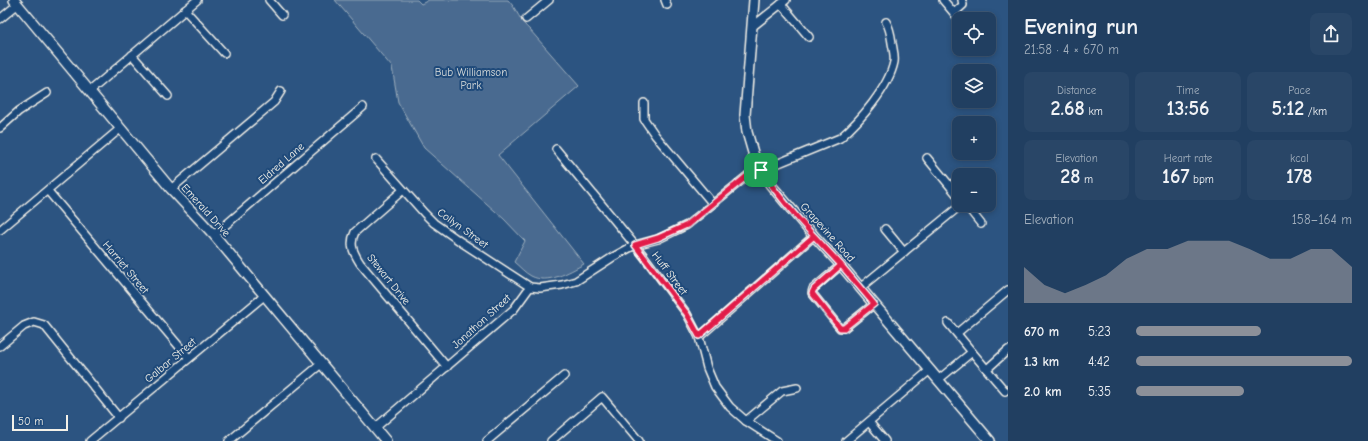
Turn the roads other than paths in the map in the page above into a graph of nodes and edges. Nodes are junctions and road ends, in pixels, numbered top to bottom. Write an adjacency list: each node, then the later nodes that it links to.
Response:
1 (197, 0): 9 (street)
2 (269, 0): 12 (street)
3 (549, 0): 14 (street)
4 (754, 0): 16 (main road, Grapevine Road)
5 (943, 0): 10 (street)
6 (962, 0): 11 (street)
7 (16, 2): 13 (street); 20 (main road, Emerald Drive)
8 (783, 2): 16 (street); 17 (street)
9 (185, 10): 18 (street); 19 (street)
10 (953, 12)
11 (955, 12)
12 (282, 15)
13 (0, 19)
14 (526, 19)
15 (886, 22): 31 (street)
16 (752, 27): 31 (main road, Grapevine Road)
17 (809, 37)
18 (224, 53)
19 (132, 55): 20 (street); 23 (street)
20 (90, 91): 27 (main road, Emerald Drive)
21 (281, 92): 33 (street)
22 (47, 93): 26 (street)
23 (168, 96)
24 (644, 103): 36 (street)
25 (363, 107): 42 (street, Eldred Lane)
26 (0, 128)
27 (121, 128): 33 (main road, Emerald Drive); 34 (street)
28 (556, 149): 44 (street, Huff Street)
29 (927, 158): 32 (street)
30 (376, 159): 35 (street, Collyn Street)
31 (761, 170): 36 (street); 43 (main road, Grapevine Road)
32 (952, 188)
33 (171, 189): 42 (main road, Emerald Drive)
34 (48, 190): 41 (street); 58 (street, Harriet Street)
35 (403, 190): 47 (street, Collyn Street); 60 (street, Stewart Drive)
36 (713, 204): 44 (street)
37 (953, 212): 45 (street)
38 (972, 212): 39 (street)
39 (981, 224)
40 (885, 229): 45 (street)
41 (0, 230)
42 (214, 235): 50 (main road, Emerald Drive)
43 (814, 236): 46 (main road, Grapevine Road); 54 (street)
44 (635, 245): 47 (street); 54 (street, Huff Street)
45 (904, 252): 48 (street)
46 (841, 265): 48 (main road, Grapevine Road); 51 (street)
47 (530, 286): 60 (street, Jonathon Street)
48 (860, 288): 51 (main road, Grapevine Road)
49 (1008, 290): 53 (street)
50 (264, 296): 58 (street, Galbar Street); 59 (main road, Emerald Drive)
51 (874, 304): 62 (main road, Grapevine Road)
52 (948, 323): 53 (street)
53 (957, 333): 57 (street)
54 (699, 336): 68 (street, Huff Street)
55 (0, 346): 67 (street)
56 (1008, 350): 61 (street)
57 (972, 352): 61 (street); 64 (street)
58 (189, 358): 67 (street, Galbar Street)
59 (321, 364): 70 (main road, Emerald Drive); 74 (street)
60 (447, 367): 70 (street, Jonathon Street)
61 (987, 369): 66 (street)
62 (930, 370): 64 (main road, Grapevine Road); 69 (street)
63 (564, 376): 75 (street)
64 (938, 380): 80 (main road, Grapevine Road)
65 (797, 388): 68 (street)
66 (1005, 391)
67 (119, 418): 73 (street, Galbar Street)
68 (746, 421): 72 (street, Huff Street)
69 (869, 422): 78 (street); 79 (street)
70 (375, 428): 71 (main road, Emerald Drive)
71 (381, 439)
72 (774, 440)
73 (90, 441)
74 (229, 441)
75 (487, 441)
76 (551, 441): 77 (street)
77 (640, 441)
78 (846, 441)
79 (885, 441)
80 (990, 441)

